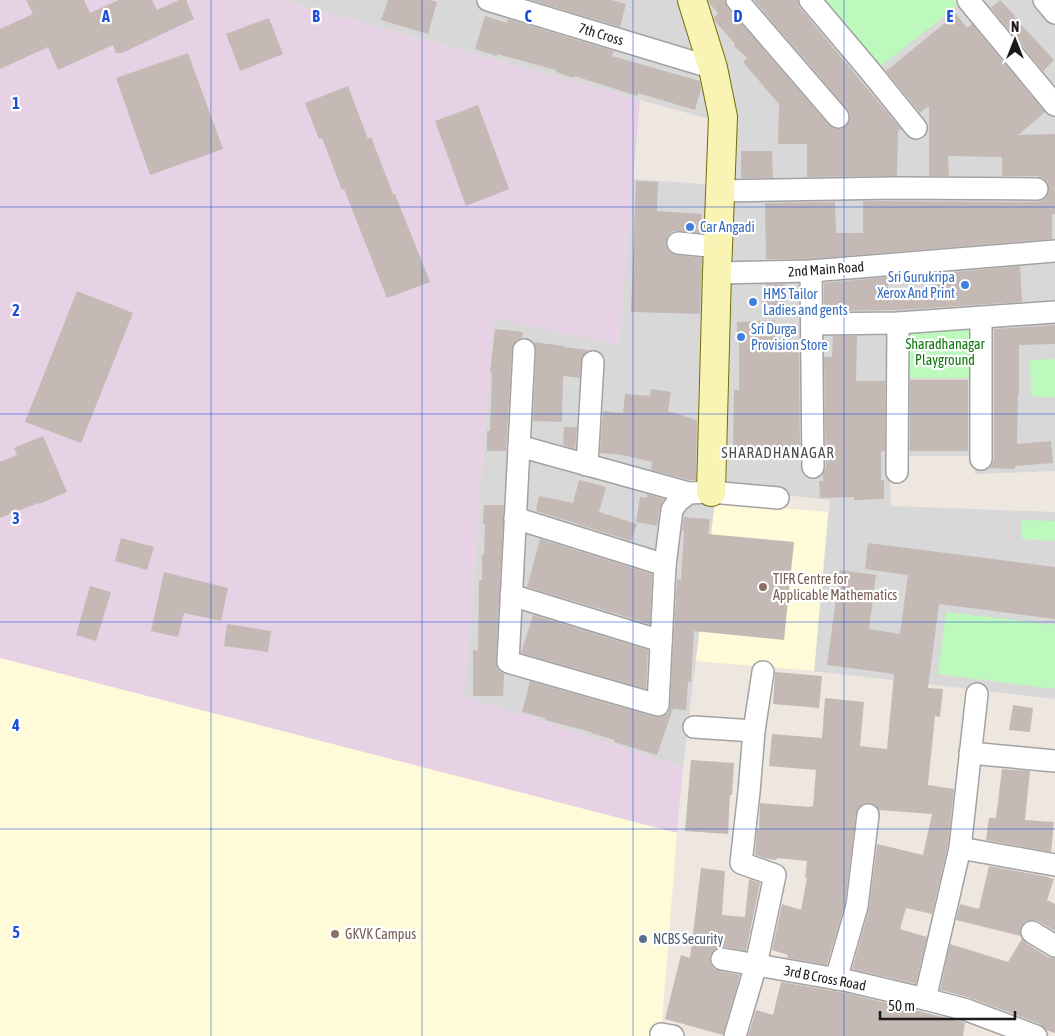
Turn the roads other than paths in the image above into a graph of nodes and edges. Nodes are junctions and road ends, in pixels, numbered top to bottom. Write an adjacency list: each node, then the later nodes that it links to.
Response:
1 (488, 0): 8 (street, 7th Cross)
2 (692, 0): 8 (street)
3 (737, 0): 10 (street)
4 (810, 0): 11 (street)
5 (968, 0): 9 (street)
6 (1044, 0): 7 (street)
7 (1055, 13)
8 (713, 68): 13 (street)
9 (1055, 105)
10 (838, 117)
11 (916, 128)
12 (1037, 189): 13 (street)
13 (719, 191): 16 (street)
14 (678, 243): 16 (street, 2nd Main Road)
15 (1055, 251): 17 (street, 2nd Main Road)
16 (717, 260): 17 (street, 2nd Main Road); 29 (street)
17 (812, 271): 21 (street)
18 (1055, 312): 19 (street)
19 (981, 318): 20 (street); 25 (street)
20 (898, 323): 21 (street); 28 (street)
21 (813, 324): 27 (street)
22 (524, 350): 24 (street)
23 (593, 362): 26 (street)
24 (519, 446): 26 (street); 31 (street)
25 (981, 459)
26 (587, 465): 29 (street)
27 (813, 467)
28 (897, 472)
29 (700, 493): 30 (street); 32 (street)
30 (778, 498)
31 (515, 518): 32 (street); 33 (street)
32 (665, 565): 34 (street)
33 (512, 594): 34 (street); 34 (street)
34 (661, 641)
35 (764, 672): 38 (street)
36 (976, 694): 39 (street)
37 (694, 727): 38 (street)
38 (754, 731): 47 (street)
39 (970, 753): 40 (street); 42 (street)
40 (1055, 761)
41 (868, 815): 48 (street)
42 (960, 848): 43 (street); 49 (street)
43 (1055, 865)
44 (1032, 932): 45 (street)
45 (1055, 946)
46 (722, 959): 47 (street, 3rd B Cross Road)
47 (756, 965): 48 (street, 3rd B Cross Road); 50 (street)
48 (836, 979): 49 (street, 3rd B Cross Road)
49 (925, 999): 51 (street, 3rd B Cross Road)
50 (734, 1036)
51 (1036, 1036)

